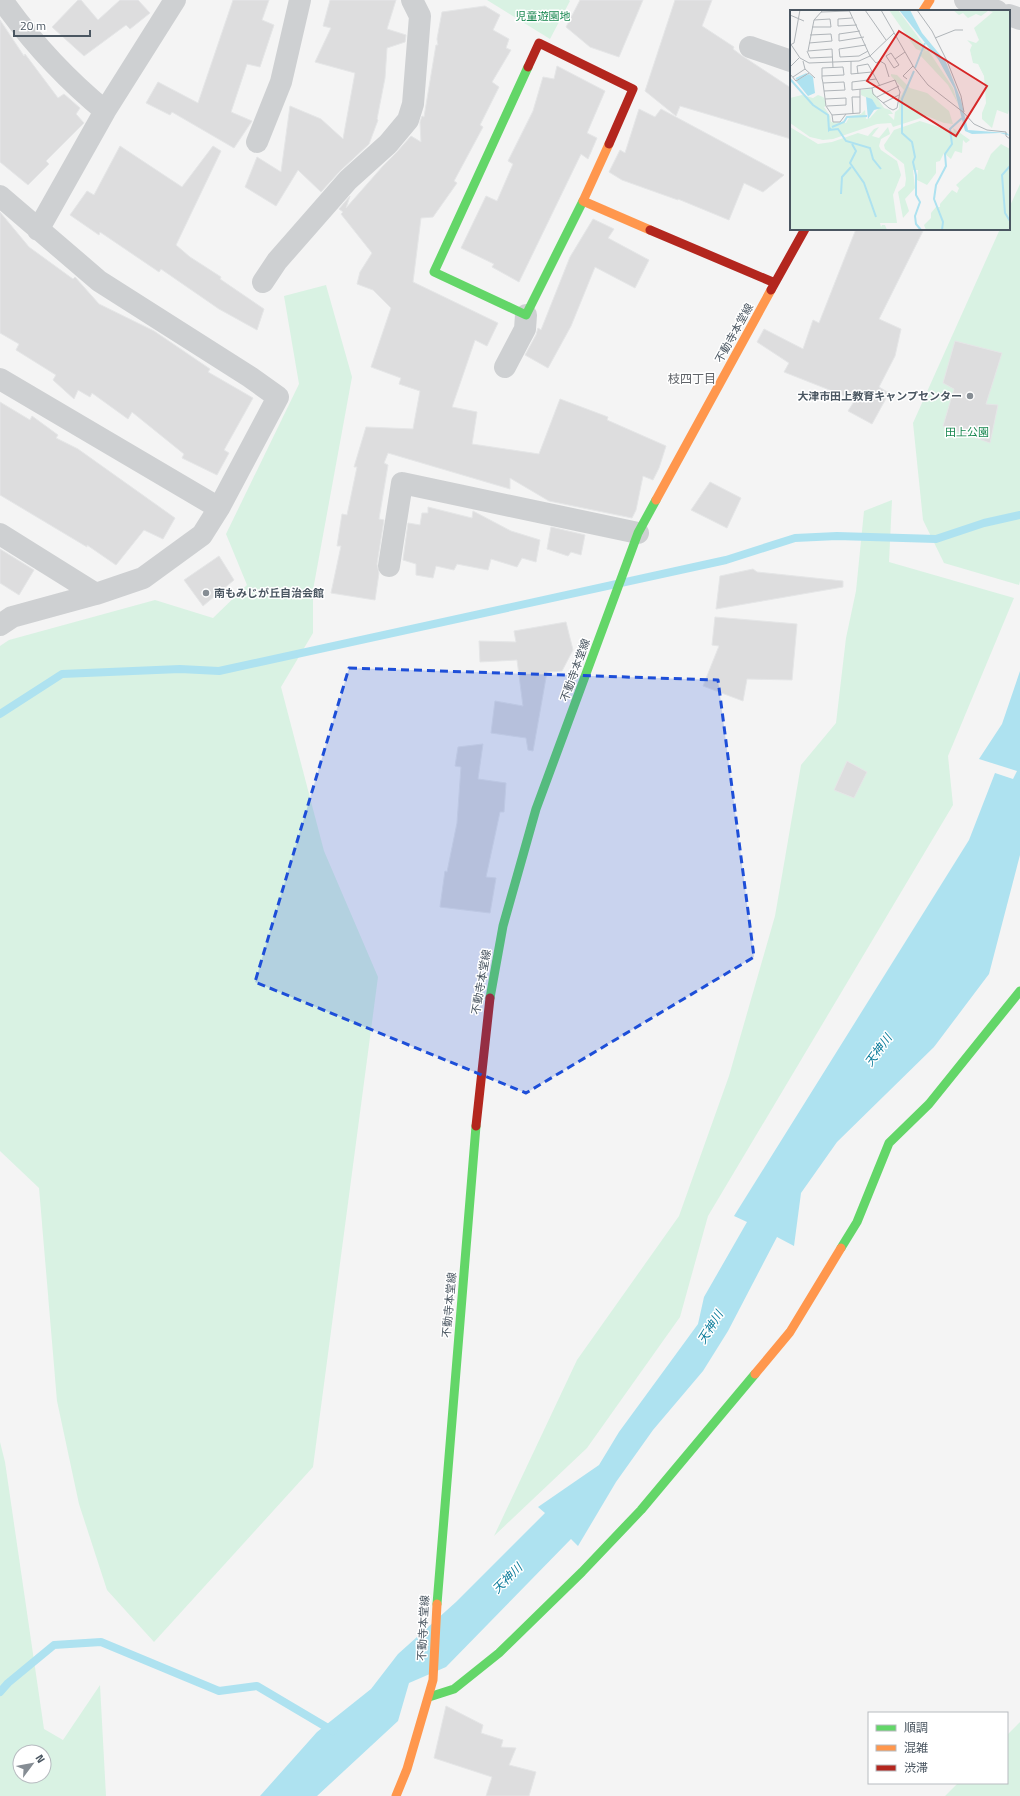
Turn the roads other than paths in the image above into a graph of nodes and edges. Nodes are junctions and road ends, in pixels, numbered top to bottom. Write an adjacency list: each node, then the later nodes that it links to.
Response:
1 (2, 0): 13 (street)
2 (175, 0): 13 (street)
3 (300, 0): 14 (street)
4 (412, 0): 19 (street)
5 (930, 0): 7 (street)
6 (965, 0): 8 (street)
7 (924, 10)
8 (994, 10)
9 (1010, 15): 10 (street)
10 (1020, 19)
11 (750, 47): 12 (street)
12 (790, 61)
13 (106, 110): 17 (street)
14 (257, 142)
15 (0, 196): 17 (street)
16 (583, 201): 20 (street); 21 (street); 21 (street)
17 (38, 230): 24 (street)
18 (804, 230): 20 (street, 不動寺本堂線)
19 (263, 282)
20 (775, 283): 25 (street, 不動寺本堂線)
21 (526, 315): 22 (street)
22 (505, 367)
23 (0, 380): 24 (street)
24 (219, 508): 28 (street)
25 (638, 533): 27 (street); 31 (street, 不動寺本堂線)
26 (0, 534): 28 (street)
27 (389, 566)
28 (96, 594): 29 (street)
29 (0, 625)
30 (1020, 991): 31 (street)
31 (429, 1697): 32 (street, 不動寺本堂線)
32 (396, 1796)

